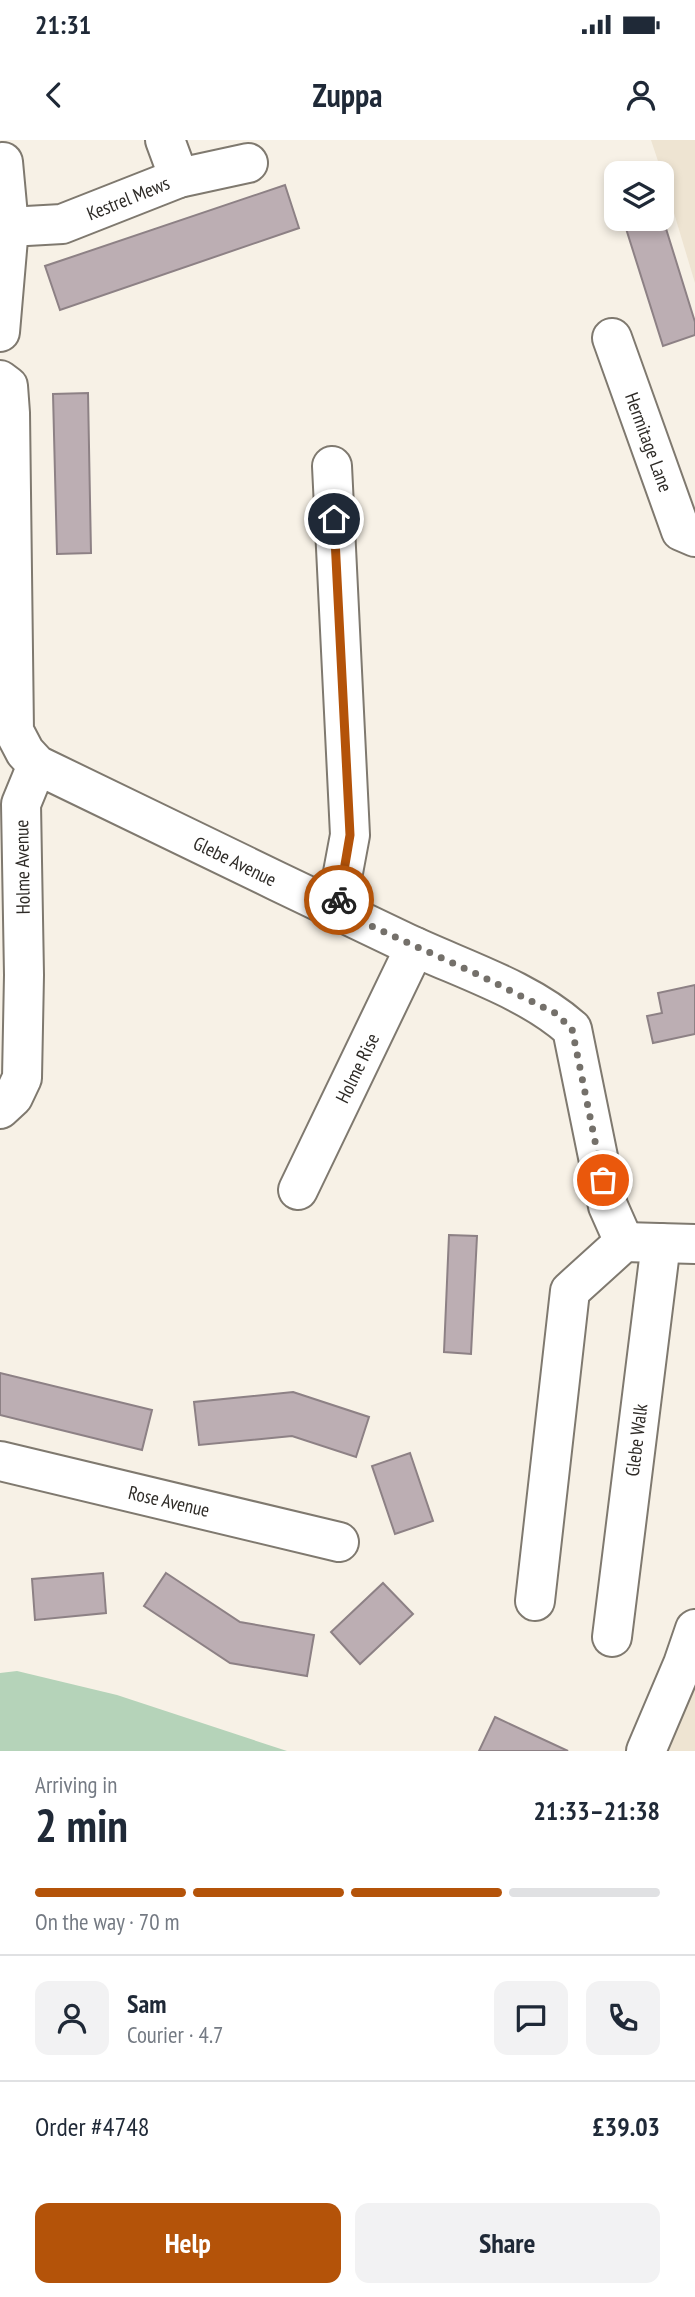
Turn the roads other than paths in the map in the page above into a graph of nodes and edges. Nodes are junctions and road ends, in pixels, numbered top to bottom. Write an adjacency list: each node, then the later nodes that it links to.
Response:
1 (165, 140): 4 (street)
2 (3, 162): 5 (street)
3 (248, 163): 4 (street, Kestrel Mews)
4 (179, 178): 5 (street, Kestrel Mews)
5 (9, 227): 6 (street)
6 (0, 332)
7 (612, 338): 10 (street, Hermitage Lane)
8 (0, 380): 11 (street)
9 (331, 466): 12 (street)
10 (695, 537)
11 (37, 765): 12 (street, Glebe Avenue); 14 (street, Holme Avenue)
12 (336, 910): 13 (street, Glebe Avenue)
13 (415, 947): 15 (street, Holme Rise); 16 (street, Glebe Avenue)
14 (0, 1109)
15 (298, 1189)
16 (660, 1243): 19 (street); 21 (street, Glebe Walk)
17 (0, 1461): 18 (street, Rose Avenue)
18 (339, 1542)
19 (535, 1601)
20 (695, 1629): 22 (street)
21 (612, 1637)
22 (646, 1751)

